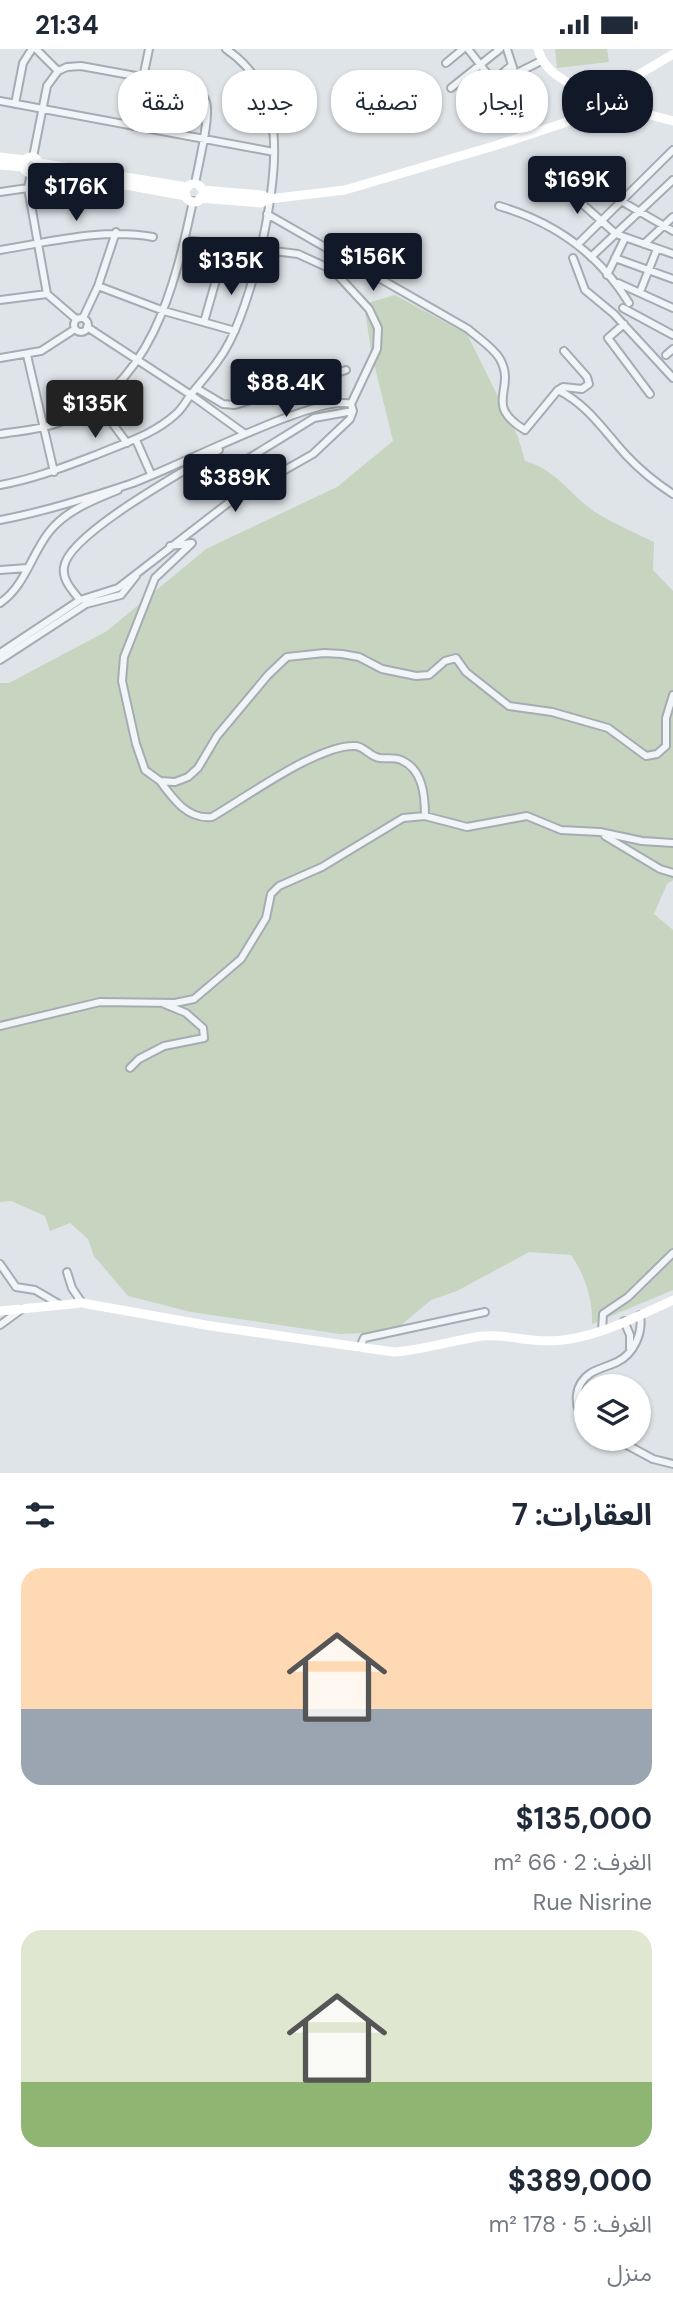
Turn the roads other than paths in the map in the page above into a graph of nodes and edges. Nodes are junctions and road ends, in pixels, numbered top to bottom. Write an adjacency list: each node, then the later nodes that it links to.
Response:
1 (34, 49): 17 (street); 22 (street)
2 (149, 49): 13 (street)
3 (226, 49): 32 (street)
4 (465, 49): 10 (street); 11 (street)
5 (500, 49): 11 (street)
6 (507, 49): 12 (street)
7 (538, 49): 9 (street)
8 (673, 54): 16 (street)
9 (541, 61): 12 (street); 19 (street)
10 (446, 63)
11 (480, 65): 14 (street); 20 (street)
12 (512, 65): 15 (street)
13 (144, 70)
14 (484, 70)
15 (506, 70)
16 (646, 70)
17 (58, 71): 18 (street); 23 (street)
18 (118, 73)
19 (562, 78)
20 (451, 88)
21 (0, 101): 22 (street)
22 (15, 104): 23 (street)
23 (43, 110): 26 (street); 35 (street)
24 (653, 116): 25 (street)
25 (673, 121)
26 (118, 123)
27 (562, 124): 41 (street)
28 (171, 133): 30 (street)
29 (203, 133): 30 (street)
30 (202, 139): 32 (street); 40 (street)
31 (673, 150): 42 (street)
32 (274, 152): 41 (street)
33 (0, 157): 35 (street)
34 (0, 165): 35 (street)
35 (32, 165): 37 (street); 40 (street)
36 (673, 180): 44 (street)
37 (28, 188): 38 (street); 55 (street)
38 (0, 192)
39 (569, 192): 47 (street)
40 (194, 193): 41 (street); 54 (street)
41 (269, 199): 45 (street)
42 (621, 201): 44 (street); 47 (street)
43 (499, 207): 56 (street)
44 (639, 212): 48 (street); 51 (street)
45 (267, 214): 59 (street); 95 (street)
46 (673, 217): 48 (street)
47 (602, 219): 51 (street); 56 (street)
48 (663, 226): 49 (street); 57 (street)
49 (673, 231)
50 (116, 232): 52 (street); 55 (street); 70 (street)
51 (616, 234): 53 (street); 63 (street)
52 (153, 237)
53 (625, 238): 57 (street); 65 (street)
54 (185, 240): 58 (street); 77 (street)
55 (39, 244): 61 (street); 72 (street)
56 (578, 244): 63 (street)
57 (644, 244): 60 (street)
58 (226, 245): 59 (street); 80 (street)
59 (262, 249): 84 (street); 99 (street)
60 (657, 249): 62 (street); 66 (street)
61 (0, 250)
62 (672, 253)
63 (591, 257): 67 (street)
64 (573, 258): 78 (street)
65 (615, 258): 66 (street); 67 (street)
66 (650, 271): 68 (street); 71 (street)
67 (607, 275): 69 (street)
68 (673, 279)
69 (617, 282): 71 (street); 74 (street)
70 (98, 286): 77 (street); 79 (street)
71 (637, 291): 74 (street); 76 (street)
72 (47, 294): 73 (street); 79 (street)
73 (0, 300)
74 (629, 303): 75 (street)
75 (623, 308): 78 (street); 85 (street)
76 (673, 308)
77 (164, 311): 80 (street); 91 (street)
78 (614, 314): 81 (street)
79 (80, 319): 82 (street); 83 (street)
80 (204, 322): 84 (street)
81 (624, 324): 93 (street); 96 (street)
82 (87, 327): 83 (street); 91 (street)
83 (75, 329): 88 (street)
84 (234, 331): 94 (street)
85 (673, 335)
86 (673, 349): 89 (street)
87 (564, 351): 95 (street)
88 (27, 355): 90 (street); 100 (street)
89 (666, 355)
90 (0, 358)
91 (137, 361): 97 (street); 98 (street)
92 (346, 370): 94 (street)
93 (673, 378)
94 (196, 388): 97 (street)
95 (558, 390): 111 (street)
96 (650, 394)
97 (191, 395): 102 (street); 103 (street)
98 (96, 401): 100 (street); 105 (street)
99 (352, 407): 102 (street); 106 (street); 113 (street)
100 (45, 428): 101 (street); 107 (street)
101 (0, 434)
102 (246, 435): 104 (street)
103 (136, 439): 105 (street); 108 (street)
104 (236, 439): 108 (street); 117 (street)
105 (127, 443): 107 (street)
106 (233, 468)
107 (54, 472): 110 (street)
108 (151, 474): 109 (street)
109 (129, 484): 112 (street); 114 (street)
110 (0, 485)
111 (673, 494)
112 (0, 520)
113 (170, 546): 116 (street); 122 (street)
114 (27, 568): 115 (street); 118 (street)
115 (0, 571)
116 (137, 575): 117 (street); 120 (street)
117 (80, 600): 119 (street)
118 (0, 603)
119 (0, 653)
120 (0, 660)
121 (673, 695): 122 (street)
122 (160, 781): 123 (street)
123 (425, 816): 124 (street); 127 (street)
124 (600, 832): 125 (street); 126 (street)
125 (673, 843)
126 (673, 873)
127 (161, 1003): 128 (street); 129 (street)
128 (0, 1026)
129 (130, 1068)
130 (673, 1253): 142 (street)
131 (0, 1266): 135 (street)
132 (67, 1272): 134 (street)
133 (673, 1300): 139 (street)
134 (82, 1303): 135 (street); 143 (street)
135 (59, 1304): 136 (street)
136 (24, 1307): 137 (street); 141 (street)
137 (0, 1311)
138 (485, 1312): 143 (street)
139 (640, 1315): 140 (street); 144 (street)
140 (624, 1321): 142 (street); 144 (street)
141 (0, 1325)
142 (602, 1330): 143 (street)
143 (360, 1347)
144 (630, 1350): 145 (street)
145 (590, 1374)
146 (638, 1451): 147 (street)
147 (673, 1464)

